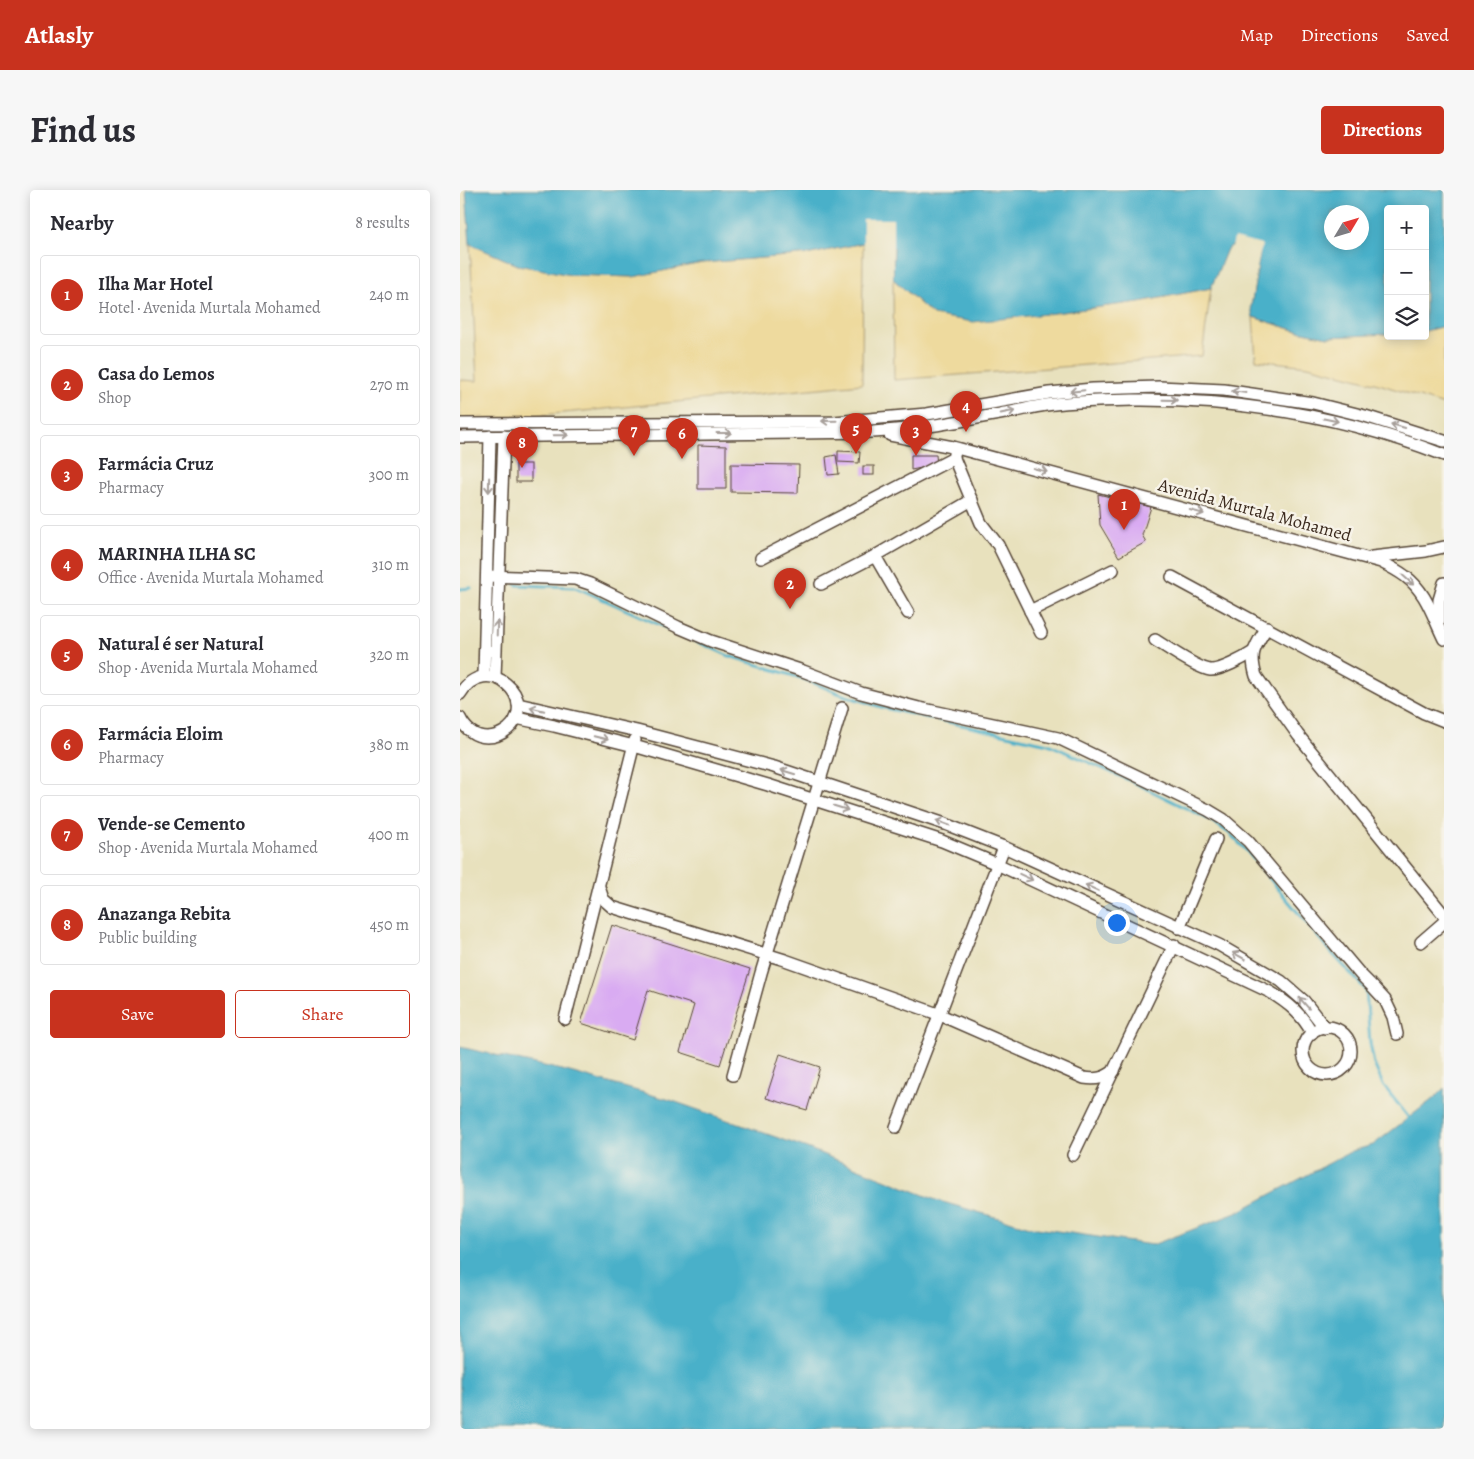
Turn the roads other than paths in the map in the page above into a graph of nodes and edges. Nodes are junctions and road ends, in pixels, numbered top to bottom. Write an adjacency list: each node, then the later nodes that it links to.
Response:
1 (460, 424): 6 (street, one-way to 1)
2 (874, 432): 4 (street, Avenida Murtala Mohamed, one-way to 2); 7 (street, Avenida Murtala Mohamed); 8 (street, Avenida Murtala Mohamed, one-way to 8)
3 (490, 436): 4 (street, Avenida Murtala Mohamed); 5 (street, Avenida Murtala Mohamed); 15 (street, one-way to 15)
4 (504, 436): 16 (street)
5 (460, 437)
6 (1444, 441)
7 (954, 453): 9 (street); 12 (street); 13 (street, Avenida Murtala Mohamed, one-way to 13)
8 (1444, 455)
9 (972, 500): 11 (street); 20 (street)
10 (1444, 547): 13 (street)
11 (875, 556): 19 (street); 21 (street)
12 (761, 558)
13 (1365, 558): 24 (street, Avenida Murtala Mohamed, one-way to 24)
14 (1114, 570): 20 (street)
15 (487, 576): 16 (street); 27 (street)
16 (500, 576): 27 (street, one-way to 16); 52 (street)
17 (1172, 577): 22 (street)
18 (1444, 583): 24 (street)
19 (821, 584)
20 (1030, 611): 23 (street)
21 (908, 613)
22 (1267, 627): 26 (street); 33 (street)
23 (1041, 633)
24 (1442, 635)
25 (1154, 640): 26 (street)
26 (1253, 652): 42 (street)
27 (490, 677): 28 (street); 29 (street)
28 (460, 694)
29 (518, 704): 32 (street); 34 (street, one-way to 29)
30 (842, 708): 36 (street)
31 (460, 718): 32 (street)
32 (516, 718): 35 (street, one-way to 35)
33 (1444, 720)
34 (637, 730): 35 (street); 36 (street, one-way to 34)
35 (634, 746): 37 (street); 41 (street)
36 (821, 782): 37 (street); 39 (street, one-way to 36)
37 (815, 799): 40 (street, one-way to 40); 47 (street)
38 (1216, 839): 44 (street)
39 (1004, 848): 40 (street); 44 (street, one-way to 39)
40 (997, 864): 46 (street, one-way to 46); 48 (street)
41 (599, 887): 47 (street); 49 (street)
42 (1444, 915)
43 (1444, 922): 45 (street)
44 (1179, 928): 50 (street, one-way to 44)
45 (1421, 942)
46 (1174, 945): 51 (street); 53 (street)
47 (767, 954): 48 (street); 54 (street)
48 (938, 1014): 53 (street); 55 (street)
49 (565, 1019)
50 (1325, 1028): 51 (street); 51 (street)
51 (1312, 1033)
52 (1397, 1034)
53 (1114, 1071): 56 (street)
54 (733, 1075)
55 (896, 1127)
56 (1073, 1155)

